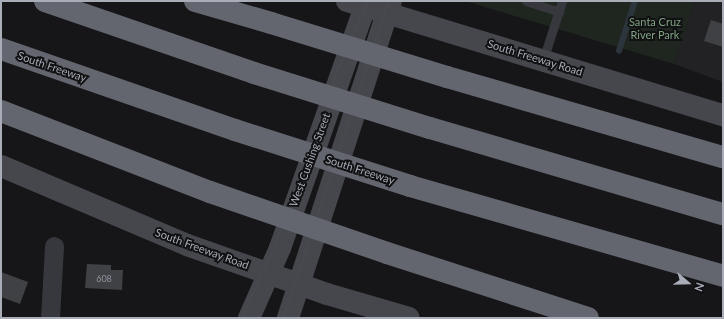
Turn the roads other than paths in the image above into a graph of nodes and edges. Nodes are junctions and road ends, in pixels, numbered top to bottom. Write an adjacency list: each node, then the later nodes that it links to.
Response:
1 (45, 1): 14 (highway, bridge)
2 (195, 1): 12 (highway, bridge)
3 (526, 1): 7 (lane)
4 (562, 1): 7 (lane)
5 (360, 3): 6 (main road, South Freeway Road); 16 (main road, West Cushing Street)
6 (389, 7): 9 (main road, South Freeway Road); 18 (main road)
7 (559, 12): 9 (lane)
8 (1, 49): 17 (highway, South Freeway, bridge)
9 (543, 60): 11 (main road, South Freeway Road)
10 (1, 112): 23 (highway, bridge)
11 (723, 115)
12 (723, 157)
13 (1, 166): 16 (main road, South Freeway Road)
14 (723, 214)
15 (54, 246): 19 (street)
16 (268, 274): 18 (main road, South Freeway Road); 20 (main road, West Cushing Street)
17 (723, 276)
18 (299, 284): 21 (main road); 22 (main road, South Freeway Road)
19 (50, 318)
20 (250, 318)
21 (288, 318)
22 (409, 318)
23 (588, 318)

